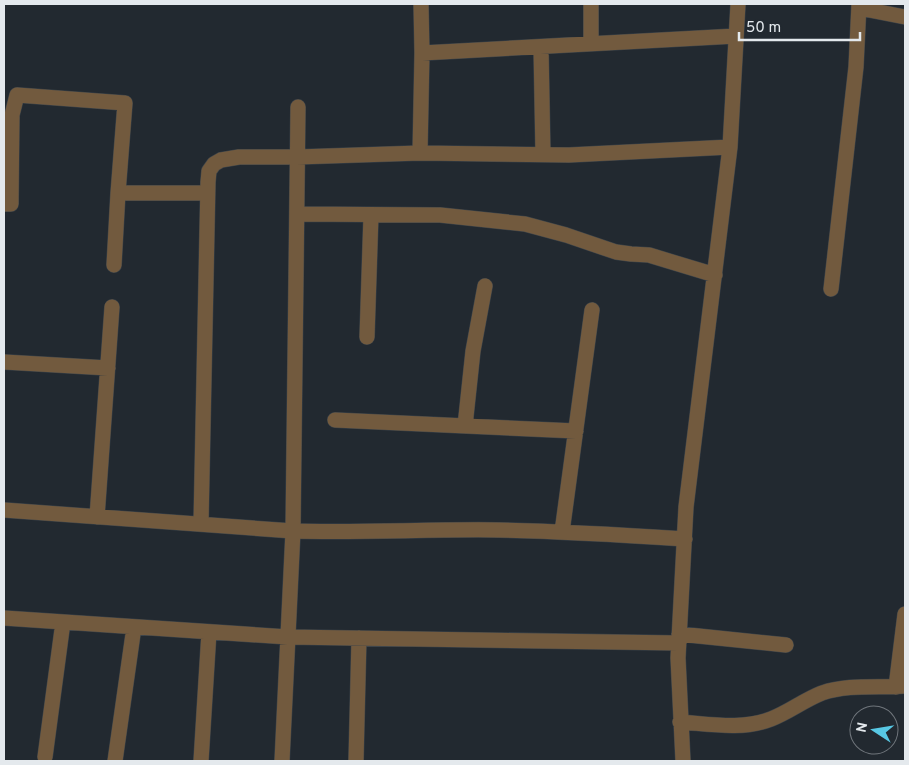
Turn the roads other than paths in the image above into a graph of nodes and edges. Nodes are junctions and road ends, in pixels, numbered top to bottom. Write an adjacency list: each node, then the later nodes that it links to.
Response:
1 (421, 4): 9 (street)
2 (591, 4): 7 (street)
3 (738, 4): 6 (street)
4 (859, 6): 5 (street); 23 (street)
5 (905, 17)
6 (736, 36): 7 (street); 11 (street)
7 (591, 44): 8 (street)
8 (541, 47): 9 (street); 13 (street)
9 (422, 53): 12 (street)
10 (298, 107): 14 (street)
11 (730, 147): 13 (street); 21 (street)
12 (420, 153): 13 (street); 14 (street)
13 (543, 155)
14 (297, 157): 16 (street); 18 (street)
15 (118, 193): 16 (street); 17 (street); 20 (street)
16 (208, 194): 34 (street)
17 (4, 204)
18 (297, 214): 19 (street); 35 (street)
19 (371, 215): 21 (street); 26 (street)
20 (114, 265)
21 (715, 275): 37 (street)
22 (486, 286): 30 (street)
23 (831, 289)
24 (112, 307): 28 (street)
25 (592, 310): 31 (street)
26 (367, 337)
27 (4, 362): 28 (street)
28 (108, 368): 33 (street)
29 (335, 420): 30 (street)
30 (465, 426): 31 (street)
31 (576, 431): 36 (street)
32 (4, 510): 33 (street)
33 (97, 517): 34 (street)
34 (201, 524): 35 (street)
35 (292, 531): 36 (street); 43 (street)
36 (562, 532): 37 (street)
37 (684, 538): 45 (street)
38 (905, 614): 47 (street)
39 (4, 618): 40 (street)
40 (63, 622): 41 (street); 49 (street)
41 (134, 626): 42 (street); 50 (street)
42 (209, 632): 43 (street); 51 (street)
43 (288, 637): 44 (street); 52 (street)
44 (359, 638): 45 (street); 53 (street)
45 (679, 638): 46 (street); 48 (street)
46 (786, 645)
47 (901, 686): 48 (street)
48 (680, 722): 54 (street)
49 (45, 757)
50 (115, 761)
51 (201, 761)
52 (282, 761)
53 (356, 761)
54 (683, 761)

